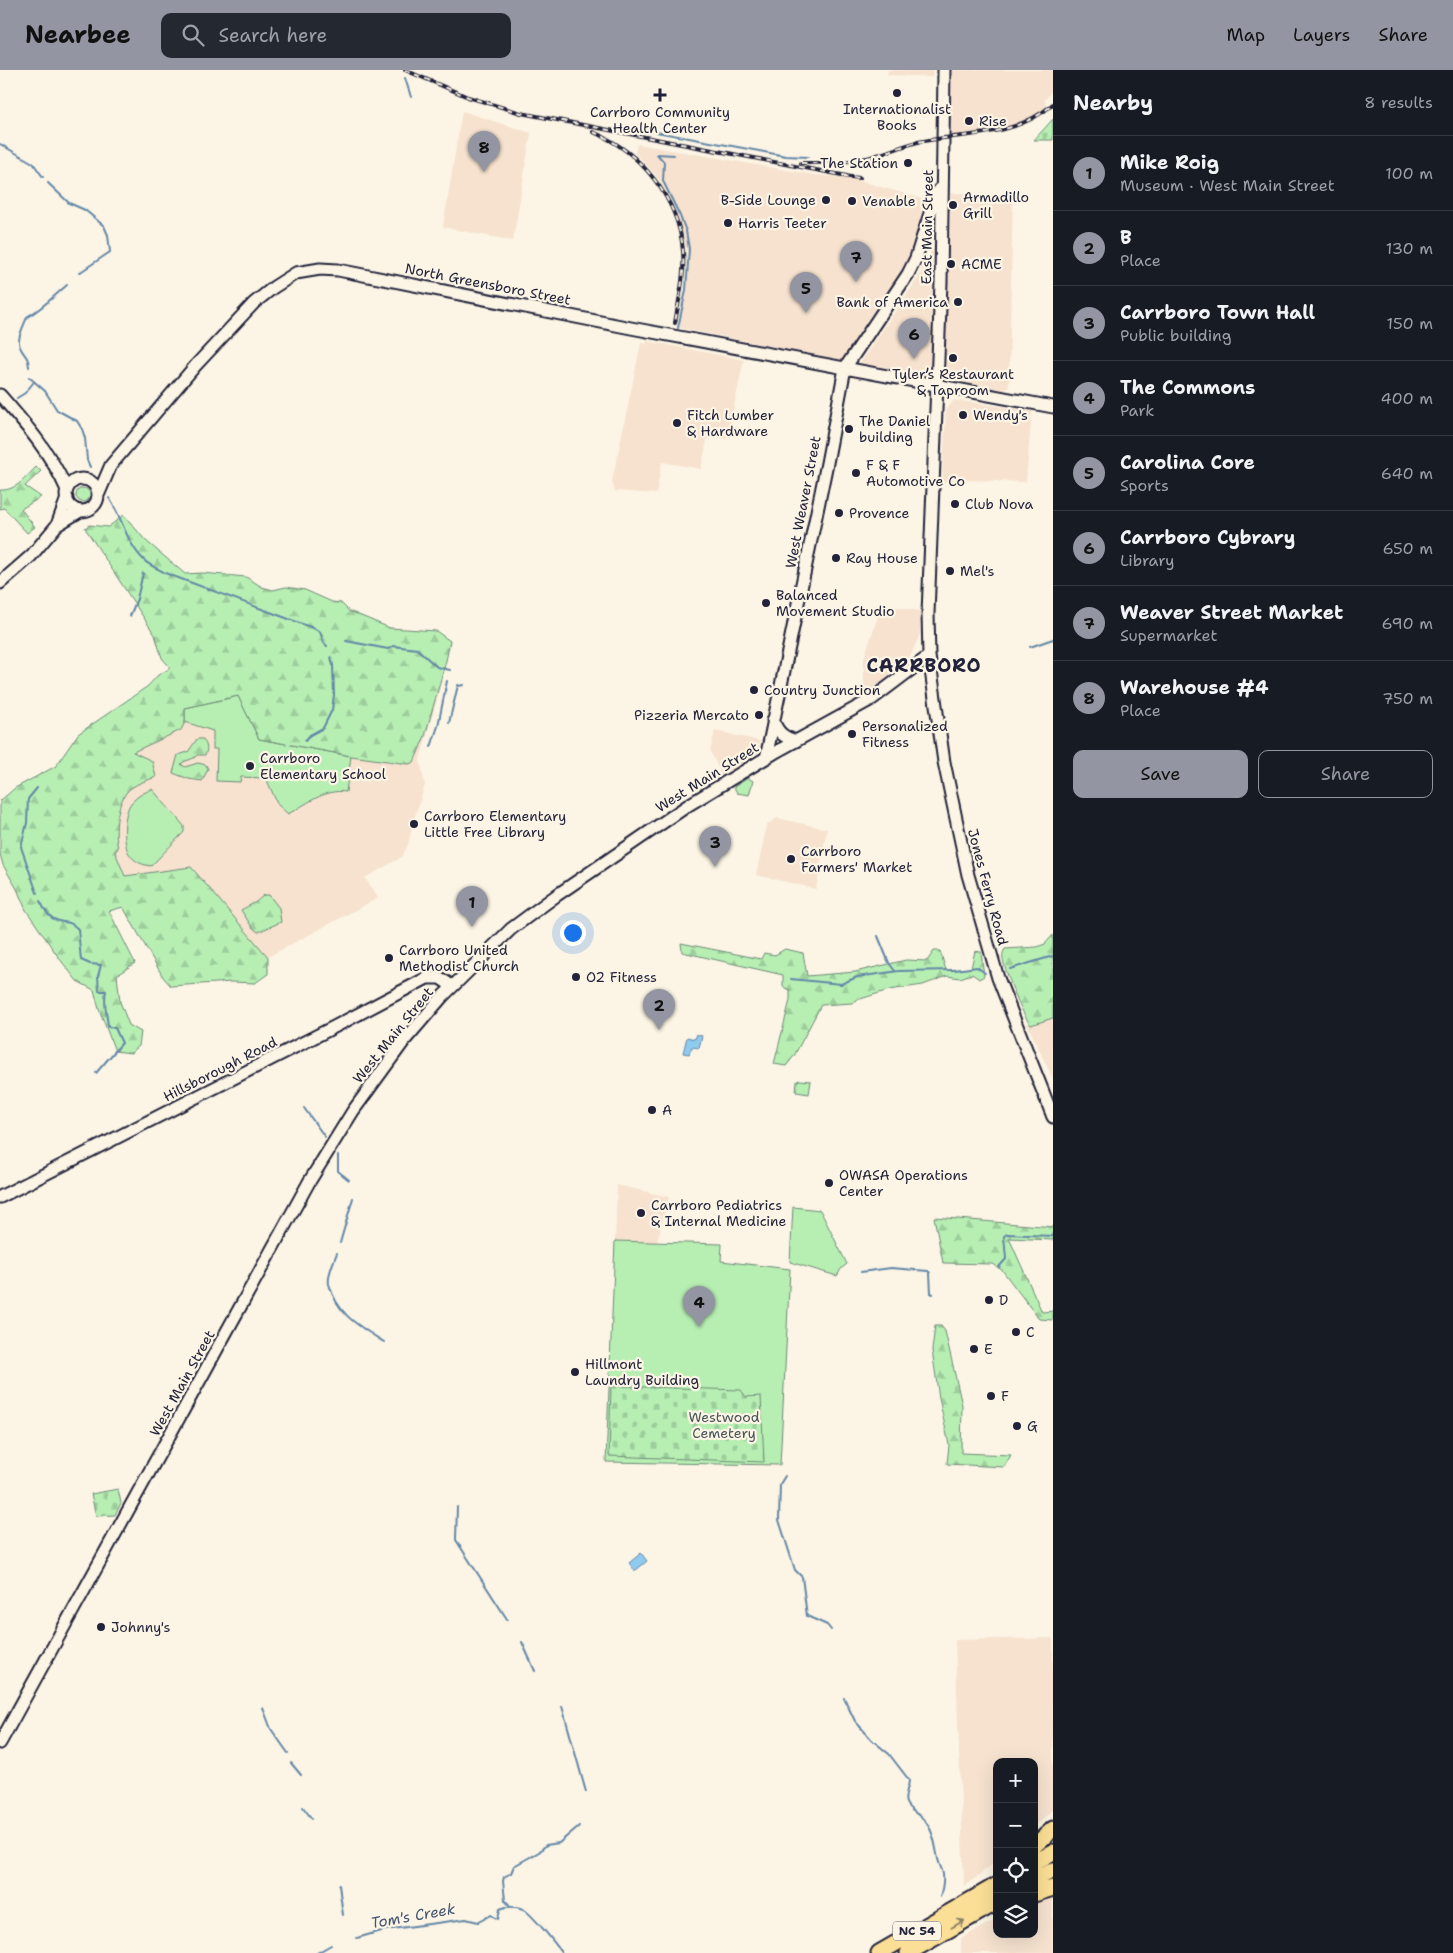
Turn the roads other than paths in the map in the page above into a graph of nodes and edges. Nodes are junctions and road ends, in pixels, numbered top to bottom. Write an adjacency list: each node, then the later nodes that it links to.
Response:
1 (944, 70): 2 (main road, East Main Street)
2 (941, 187): 3 (main road); 4 (main road, East Main Street)
3 (845, 368): 4 (main road, North Greensboro Street); 7 (main road, North Greensboro Street); 16 (main road, West Weaver Street)
4 (937, 385): 6 (main road, North Greensboro Street); 15 (main road)
5 (0, 395): 8 (main road)
6 (1053, 408)
7 (111, 464): 9 (main road, North Greensboro Street); 10 (main road, North Greensboro Street)
8 (56, 465): 9 (main road); 11 (main road)
9 (81, 479): 10 (main road); 11 (main road)
10 (98, 493): 12 (main road)
11 (67, 494): 12 (main road); 13 (main road)
12 (80, 511): 13 (main road)
13 (57, 525): 14 (main road)
14 (0, 582)
15 (929, 656): 17 (main road, West Main Street); 20 (main road, Jones Ferry Road)
16 (773, 720): 17 (main road); 18 (main road, West Weaver Street)
17 (796, 741): 18 (main road, West Main Street)
18 (766, 758): 19 (main road, West Main Street)
19 (452, 986): 21 (main road, Hillsborough Road); 22 (main road, West Main Street)
20 (1053, 1117)
21 (0, 1197)
22 (0, 1744)
23 (1053, 1829): 24 (highway)
24 (1038, 1842)
25 (1053, 1852): 26 (highway)
26 (1038, 1861)
27 (1053, 1870): 28 (highway)
28 (1038, 1878)
29 (993, 1879): 34 (highway)
30 (993, 1887): 34 (highway, NC 54)
31 (1053, 1888): 32 (highway)
32 (1037, 1893)
33 (993, 1904): 36 (highway, NC 54)
34 (956, 1908): 37 (highway, NC 54)
35 (993, 1912): 36 (highway)
36 (977, 1913): 38 (highway, NC 54, one-way to 36)
37 (879, 1953)
38 (908, 1953)

